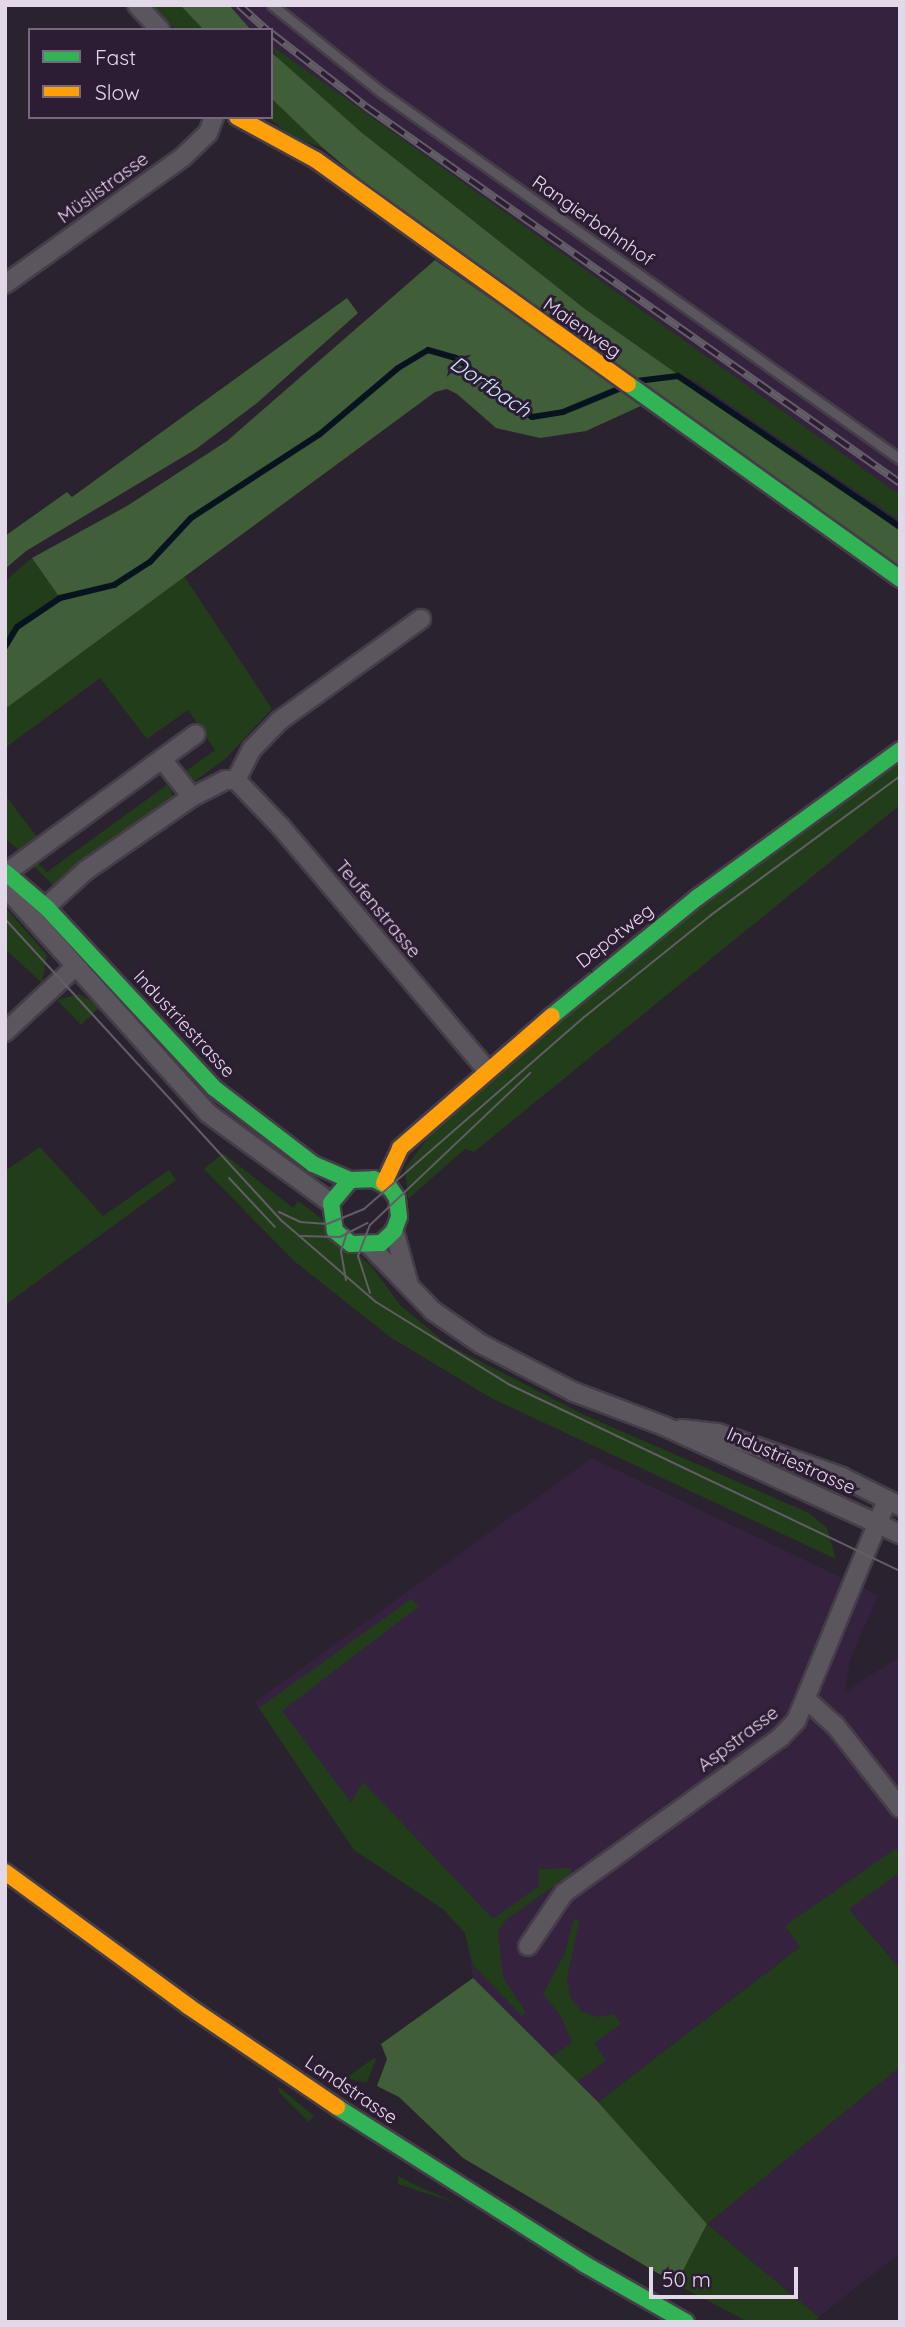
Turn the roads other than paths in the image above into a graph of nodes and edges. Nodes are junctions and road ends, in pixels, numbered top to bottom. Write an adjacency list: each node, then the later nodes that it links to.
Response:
1 (137, 5): 3 (street)
2 (272, 5): 7 (lane, Rangierbahnhof)
3 (158, 28)
4 (213, 119): 6 (street, Müslistrasse)
5 (241, 119): 8 (street, Maienweg)
6 (5, 284)
7 (900, 459)
8 (900, 579)
9 (421, 619): 13 (street)
10 (196, 734): 12 (street)
11 (900, 750): 20 (street, Depotweg)
12 (162, 759): 14 (street); 15 (street)
13 (233, 780): 14 (street); 20 (street, Teufenstrasse)
14 (192, 797): 17 (street)
15 (6, 872): 17 (street, Industriestrasse)
16 (5, 887): 18 (street)
17 (46, 907): 21 (street, Industriestrasse)
18 (75, 967): 19 (street); 23 (street)
19 (5, 1032)
20 (486, 1069): 22 (street, Depotweg)
21 (350, 1180): 22 (street, Industriestrasse); 23 (street)
22 (384, 1183): 24 (street)
23 (331, 1203): 25 (street, Industriestrasse)
24 (394, 1231): 25 (street); 26 (street)
25 (370, 1246): 26 (street, Industriestrasse)
26 (410, 1289): 27 (street, Industriestrasse)
27 (664, 1426): 28 (street, Industriestrasse); 29 (street, Industriestrasse)
28 (893, 1503): 29 (street, Aspstrasse)
29 (877, 1521): 30 (street, Industriestrasse); 31 (street, Aspstrasse)
30 (900, 1534)
31 (808, 1701): 32 (street); 34 (street, Aspstrasse)
32 (900, 1808)
33 (5, 1872): 35 (street, Landstrasse)
34 (528, 1946)
35 (687, 2322)

